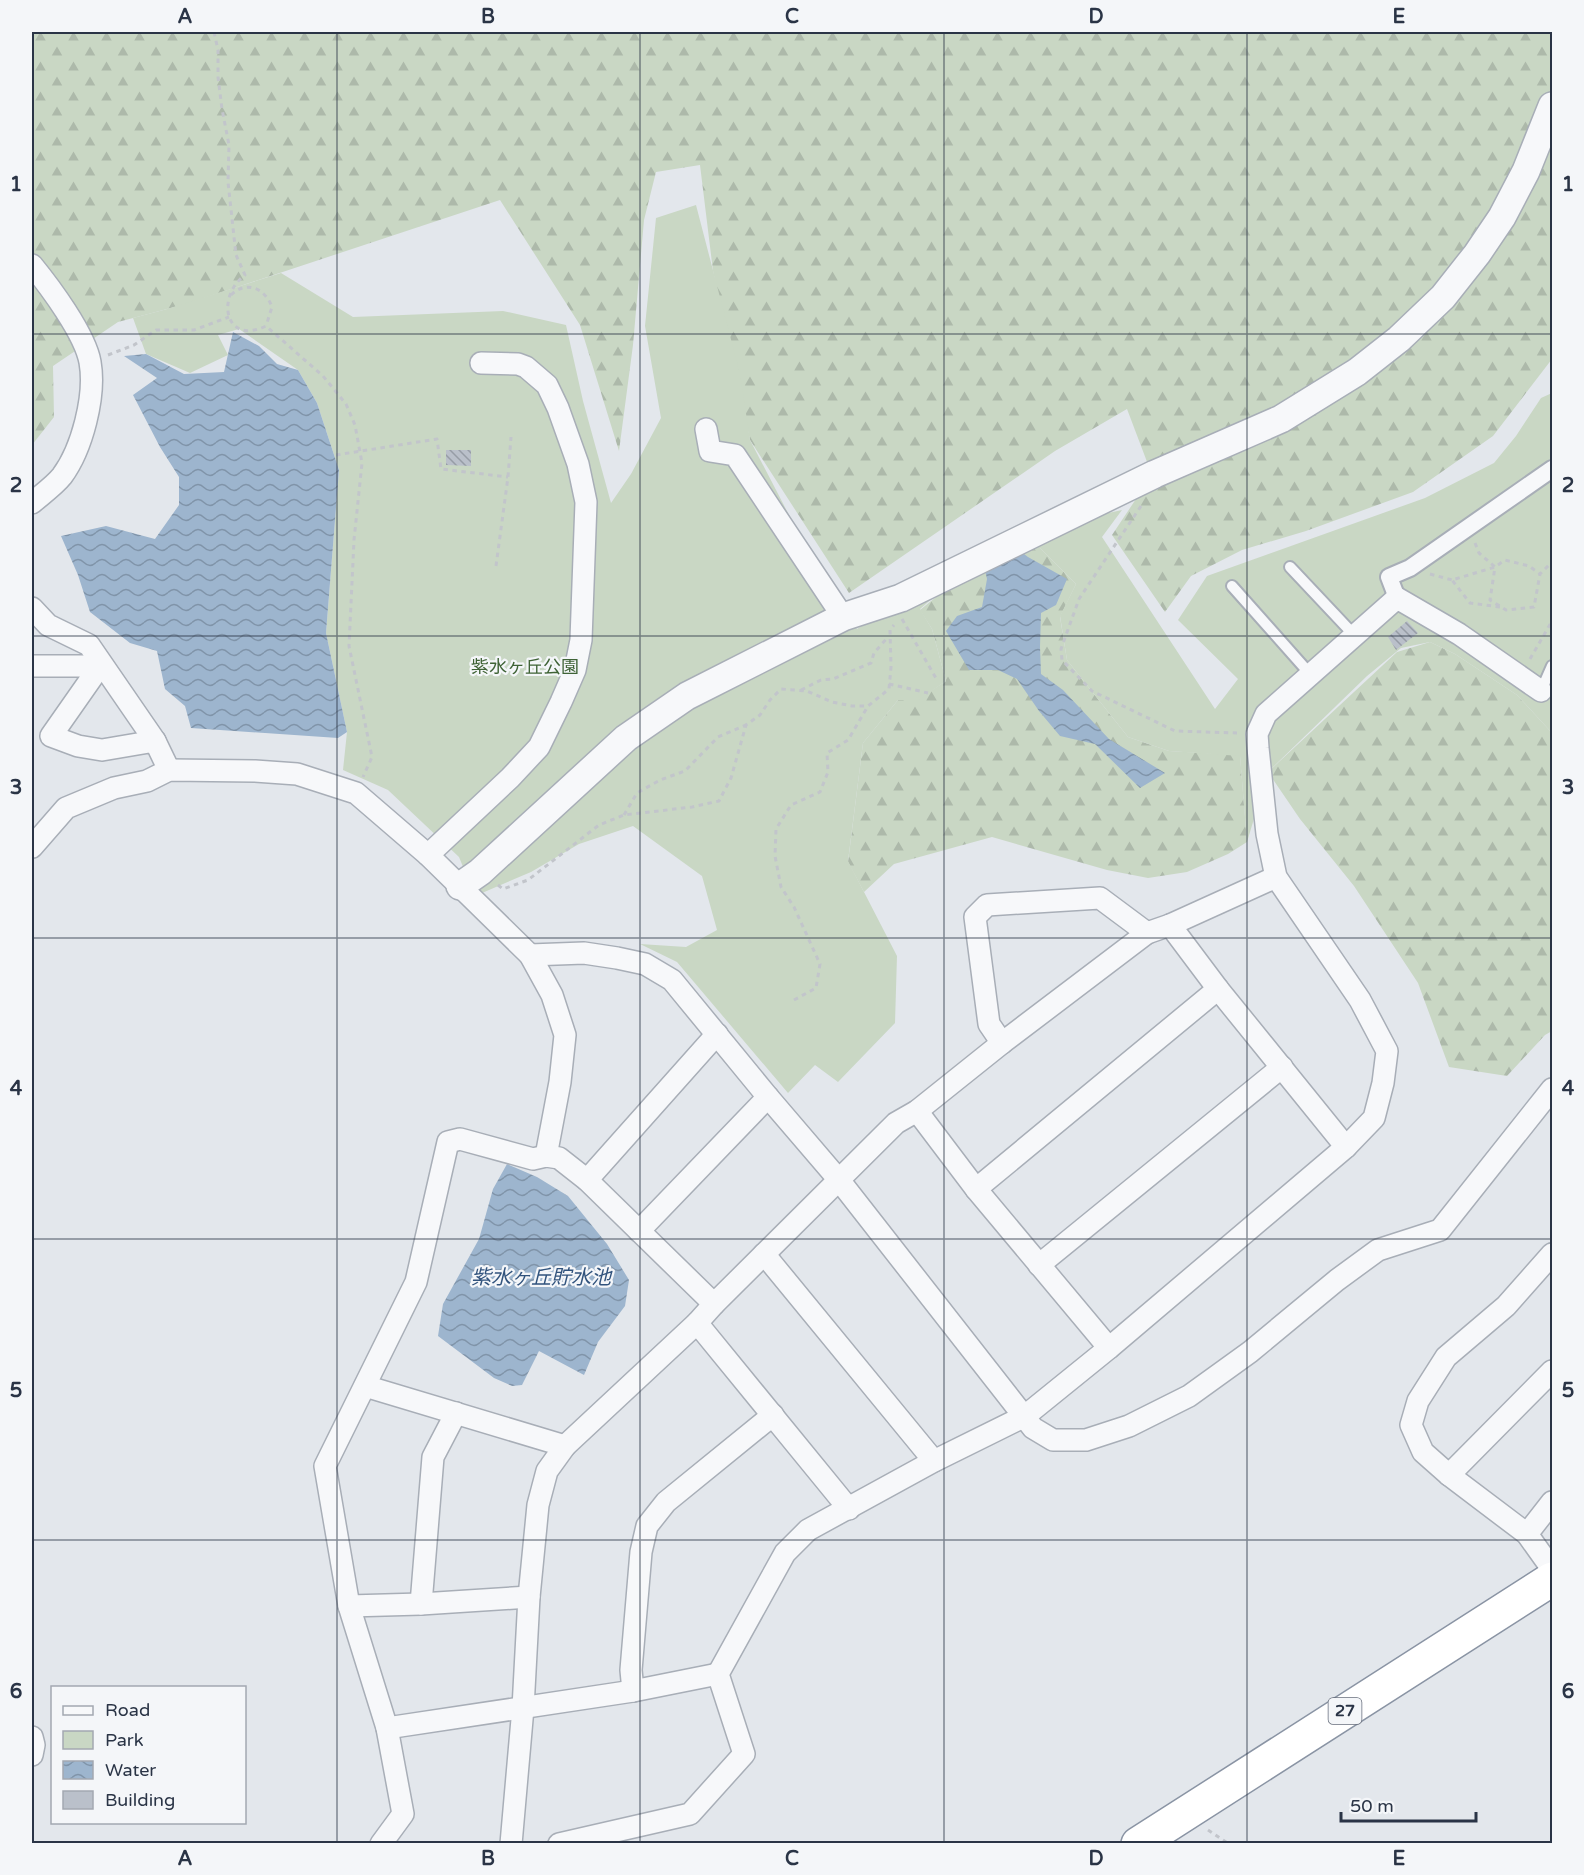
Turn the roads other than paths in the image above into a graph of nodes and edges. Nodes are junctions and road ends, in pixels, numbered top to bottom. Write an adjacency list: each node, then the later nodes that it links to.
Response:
1 (1552, 106): 11 (street)
2 (32, 265): 6 (street)
3 (481, 363): 20 (street)
4 (706, 429): 11 (street)
5 (1552, 469): 9 (street)
6 (32, 503)
7 (1290, 567): 12 (lane)
8 (1232, 586): 15 (lane)
9 (1397, 598): 12 (street); 16 (street)
10 (32, 609): 17 (street)
11 (843, 617): 22 (street)
12 (1355, 636): 15 (street)
13 (32, 666): 17 (street)
14 (1552, 666): 16 (lane)
15 (1311, 675): 21 (street)
16 (1541, 691)
17 (155, 741): 18 (street)
18 (169, 770): 19 (street); 20 (street)
19 (32, 847)
20 (428, 855): 22 (street)
21 (1276, 877): 23 (street); 33 (street)
22 (470, 879): 25 (street)
23 (1170, 925): 24 (street); 26 (street)
24 (1147, 933): 28 (street); 28 (street)
25 (530, 955): 27 (street); 34 (street)
26 (1218, 989): 29 (street); 37 (street)
27 (717, 1034): 31 (street); 35 (street)
28 (1002, 1043): 32 (street)
29 (1282, 1067): 33 (street); 41 (street)
30 (1552, 1089): 49 (street)
31 (768, 1097): 36 (street); 38 (street)
32 (917, 1112): 36 (street); 37 (street)
33 (1346, 1147): 44 (street)
34 (546, 1156): 35 (street); 46 (street)
35 (587, 1180): 38 (street)
36 (839, 1180): 39 (street); 49 (street)
37 (976, 1189): 41 (street)
38 (639, 1231): 42 (street)
39 (764, 1254): 42 (street); 51 (street)
40 (1552, 1254): 52 (street)
41 (1039, 1265): 44 (street)
42 (714, 1304): 43 (street)
43 (697, 1323): 48 (street); 50 (street)
44 (1108, 1348): 49 (street)
45 (1552, 1371): 52 (street)
46 (365, 1386): 47 (street); 60 (street)
47 (456, 1413): 50 (street); 59 (street)
48 (773, 1415): 54 (street); 62 (street)
49 (1025, 1416): 51 (street)
50 (565, 1446): 58 (street)
51 (934, 1461): 54 (street)
52 (1449, 1475): 55 (street)
53 (1552, 1502): 55 (street)
54 (849, 1509): 61 (street)
55 (1527, 1534): 56 (street)
56 (1552, 1569)
57 (1552, 1579): 70 (highway, 27)
58 (529, 1597): 59 (street); 63 (street)
59 (421, 1604): 60 (street)
60 (349, 1606): 64 (street)
61 (718, 1674): 62 (street); 69 (street)
62 (633, 1691): 63 (street)
63 (523, 1708): 64 (street); 68 (street)
64 (387, 1728): 67 (street)
65 (32, 1737): 66 (street)
66 (32, 1755)
67 (381, 1844)
68 (511, 1844)
69 (559, 1844)
70 (1138, 1844)

